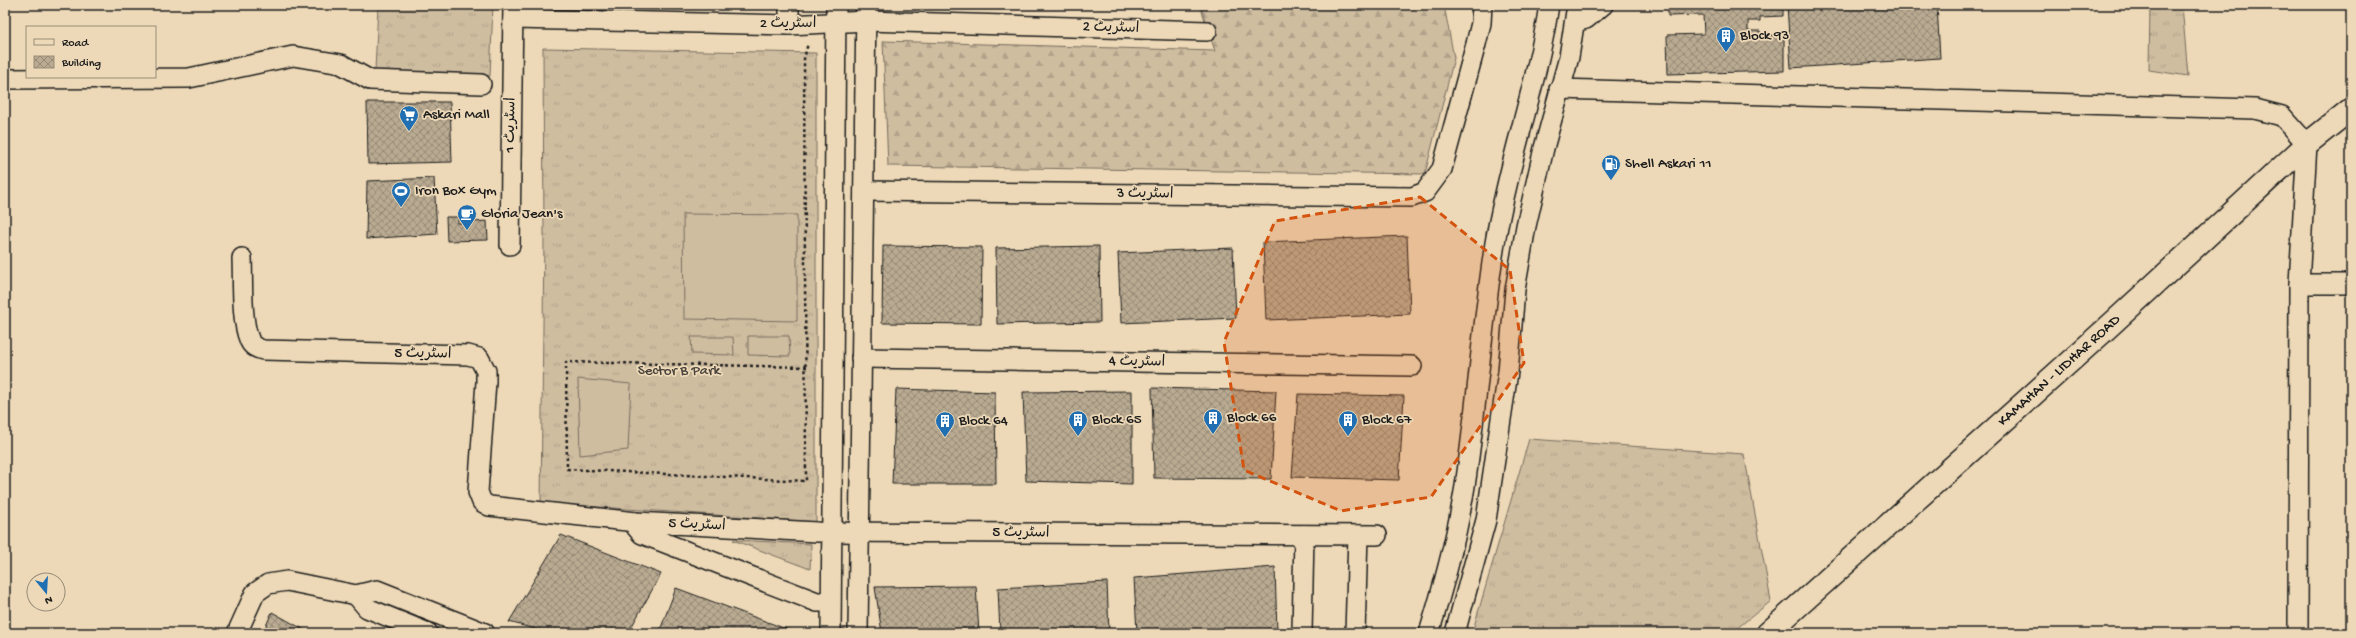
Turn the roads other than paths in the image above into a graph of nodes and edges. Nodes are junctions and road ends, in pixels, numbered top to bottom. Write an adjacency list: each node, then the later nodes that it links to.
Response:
1 (789, 5): 9 (street)
2 (1482, 5): 16 (street, اسٹریٹ 3)
3 (1549, 5): 23 (street)
4 (1603, 5): 8 (street)
5 (513, 12): 9 (street, اسٹریٹ 2); 17 (street, اسٹریٹ 1)
6 (836, 13): 7 (street, اسٹریٹ 2); 9 (street, اسٹریٹ 2); 27 (street)
7 (866, 13): 10 (street, اسٹریٹ 2); 16 (street)
8 (1576, 14): 13 (street)
9 (788, 25)
10 (1207, 31)
11 (5, 79): 12 (street)
12 (481, 84)
13 (1559, 89): 15 (street); 24 (street)
14 (2351, 109): 15 (main road, KAMAHAN - LIDHAR ROAD)
15 (2308, 144): 19 (street); 42 (main road, KAMAHAN - LIDHAR ROAD)
16 (864, 191): 21 (street)
17 (510, 245)
18 (242, 258): 25 (street, اسٹریٹ 5)
19 (2299, 284): 20 (street); 43 (street)
20 (2351, 284)
21 (861, 358): 22 (street, اسٹریٹ 4); 26 (street)
22 (1412, 366)
23 (1472, 433): 24 (street); 40 (street)
24 (1497, 435): 41 (street)
25 (636, 522): 27 (street, اسٹریٹ 5); 32 (street)
26 (858, 532): 27 (street, اسٹریٹ 5); 28 (street, اسٹریٹ 5); 37 (street)
27 (833, 533): 32 (street)
28 (1304, 535): 29 (street, اسٹریٹ 5); 38 (street)
29 (1358, 535): 30 (street, اسٹریٹ 5); 39 (street)
30 (1377, 535)
31 (356, 595): 33 (street); 34 (street); 35 (street)
32 (830, 602): 36 (street)
33 (237, 633)
34 (428, 633)
35 (485, 633)
36 (831, 633)
37 (858, 633)
38 (1302, 633)
39 (1355, 633)
40 (1429, 633)
41 (1455, 633)
42 (1768, 633)
43 (2298, 633)

